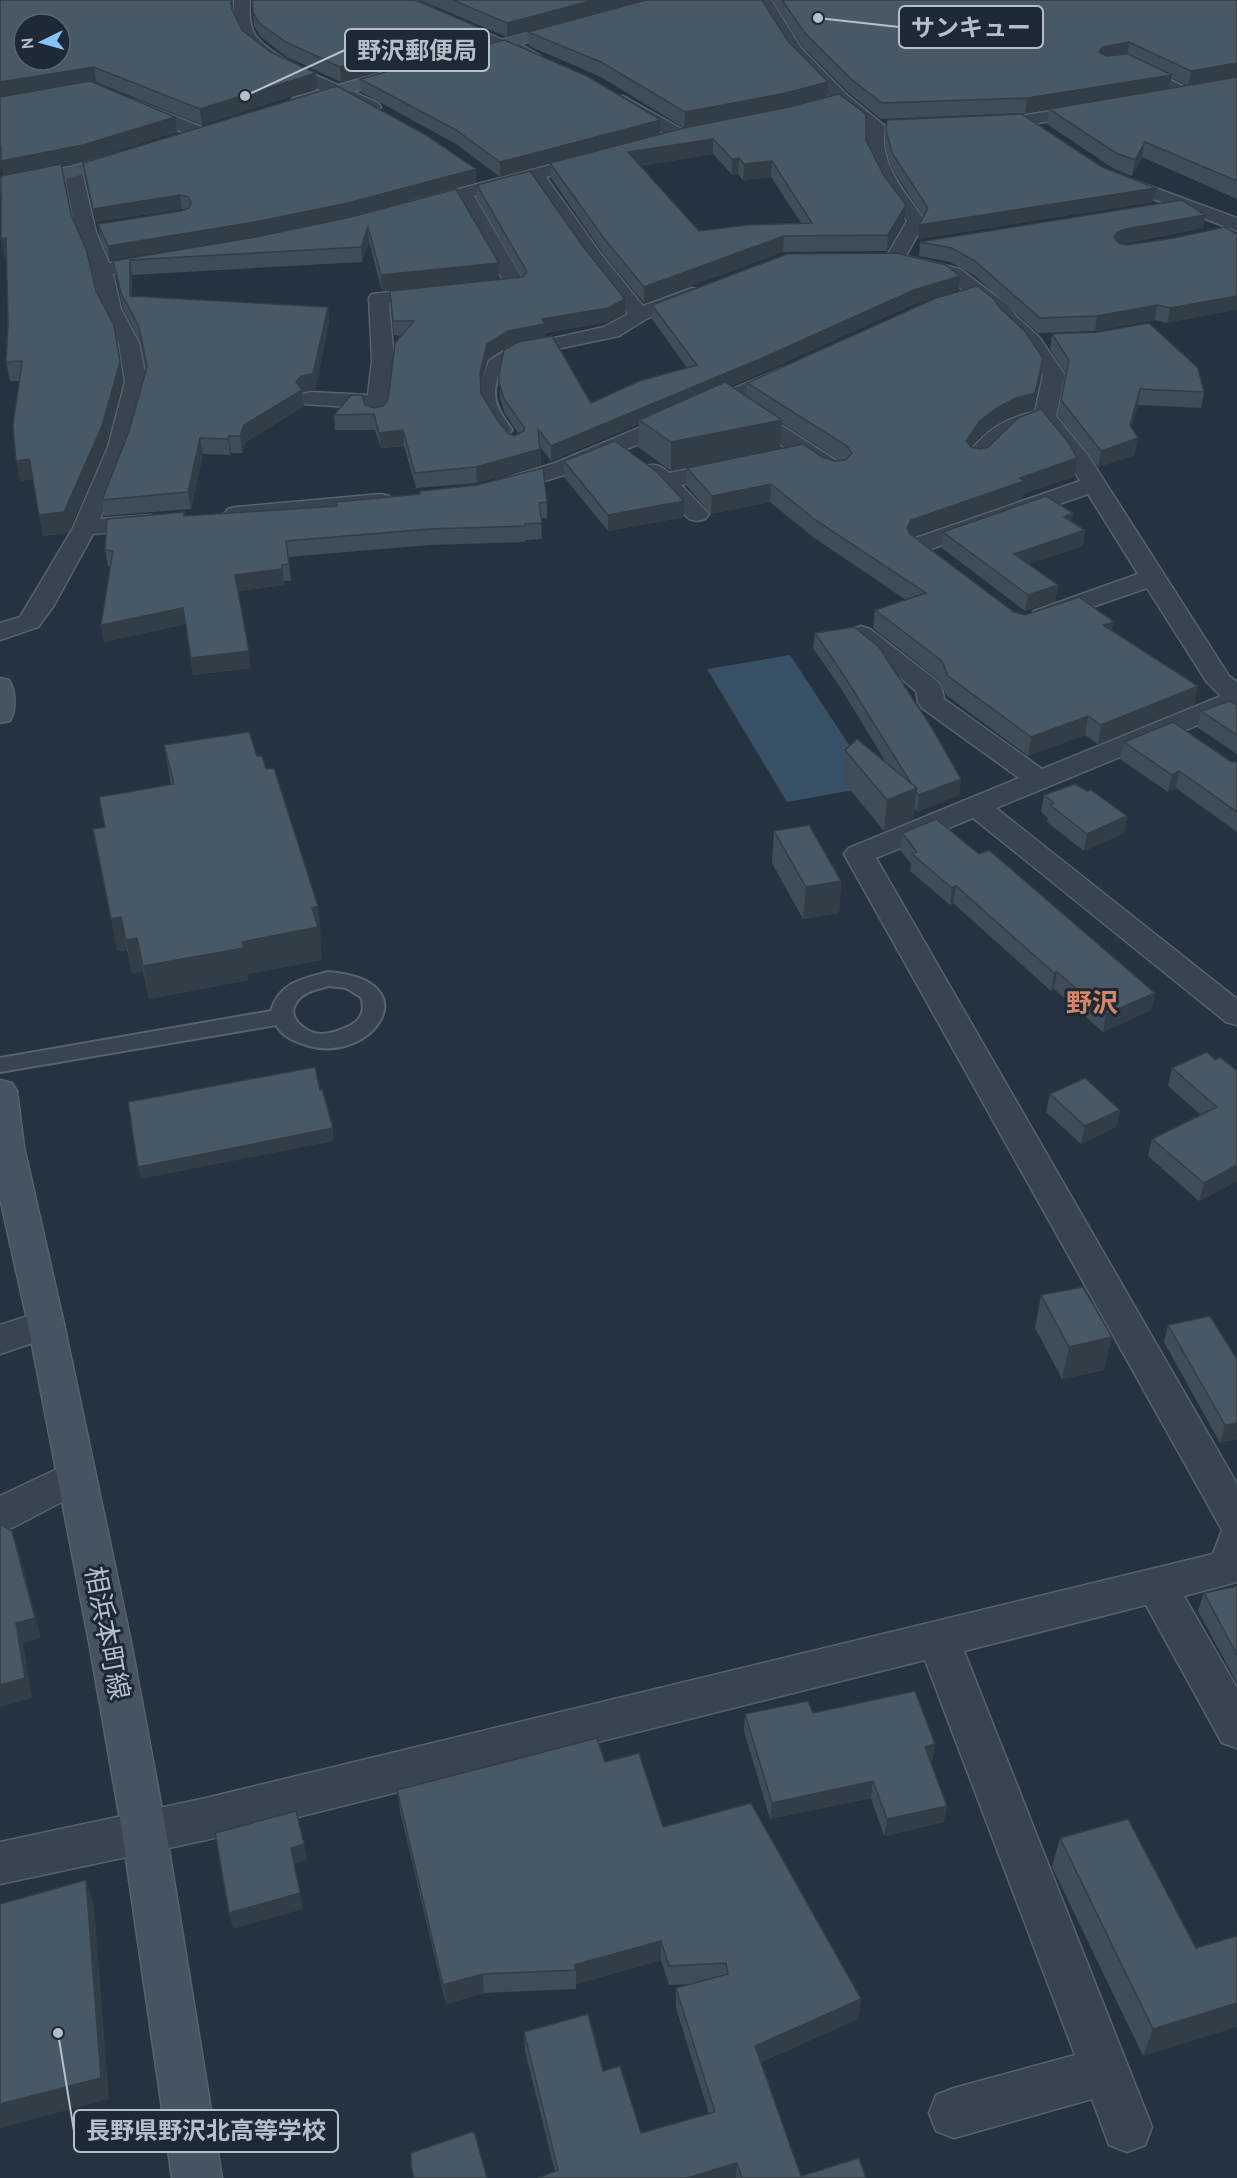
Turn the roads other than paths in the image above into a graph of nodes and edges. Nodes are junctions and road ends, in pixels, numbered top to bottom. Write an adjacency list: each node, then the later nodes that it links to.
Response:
1 (243, 0): 10 (street)
2 (401, 0): 5 (street)
3 (763, 0): 22 (street)
4 (585, 22): 5 (main road)
5 (501, 45): 6 (main road); 8 (street)
6 (455, 58)
7 (1127, 62): 12 (lane)
8 (554, 65)
9 (420, 67): 10 (main road)
10 (339, 90): 16 (main road); 18 (street)
11 (1208, 90): 12 (street)
12 (1189, 93): 15 (street)
13 (613, 95): 26 (street)
14 (116, 98): 23 (street)
15 (1159, 99)
16 (287, 105)
17 (1104, 108): 19 (street)
18 (386, 114)
19 (1025, 120): 20 (street); 25 (street)
20 (968, 123)
21 (899, 125): 22 (street)
22 (876, 126): 45 (street)
23 (203, 130): 27 (main road)
24 (702, 132): 26 (street)
25 (1043, 132)
26 (681, 136): 28 (street)
27 (175, 140)
28 (658, 141)
29 (141, 151): 33 (main road)
30 (604, 155): 34 (street)
31 (1098, 169): 38 (street)
32 (477, 171): 35 (street)
33 (73, 172): 36 (main road); 48 (street)
34 (536, 175): 35 (street); 52 (street)
35 (496, 185): 37 (street)
36 (0, 186)
37 (463, 194): 40 (street); 55 (street)
38 (1184, 205): 39 (street); 41 (street)
39 (1150, 211)
40 (396, 212)
41 (1237, 225)
42 (1237, 229): 43 (street)
43 (1215, 234)
44 (921, 246): 45 (street)
45 (896, 254): 47 (street); 50 (street)
46 (180, 258): 48 (street)
47 (873, 258)
48 (102, 270): 70 (street)
49 (714, 285): 52 (street)
50 (979, 294): 51 (street); 57 (street)
51 (953, 297)
52 (639, 315): 53 (street)
53 (557, 344): 58 (lane)
54 (810, 362): 56 (street)
55 (311, 399)
56 (726, 399): 59 (street); 60 (street)
57 (1045, 417): 61 (street); 64 (street)
58 (515, 444)
59 (617, 445): 63 (street); 65 (street)
60 (807, 451): 62 (street); 63 (street)
61 (977, 457)
62 (836, 471)
63 (666, 481): 67 (street)
64 (1093, 484): 71 (street); 72 (street)
65 (477, 492)
66 (406, 498): 68 (street)
67 (697, 514)
68 (216, 516)
69 (168, 520): 70 (street)
70 (85, 528): 74 (street)
71 (938, 559)
72 (1154, 577): 73 (street); 77 (street)
73 (1022, 624)
74 (0, 632)
75 (861, 634): 81 (street)
76 (0, 686): 78 (main road)
77 (1237, 697): 79 (street)
78 (0, 715)
79 (1172, 725): 80 (street); 81 (street)
80 (1200, 744)
81 (1039, 780): 82 (street)
82 (976, 806): 83 (street); 92 (street)
83 (1237, 1015)
84 (281, 1017): 85 (lane)
85 (0, 1065)
86 (0, 1090): 87 (main road, 相浜本町線)
87 (9, 1203): 88 (main road, 相浜本町線)
88 (46, 1324): 89 (street); 90 (main road, 相浜本町線)
89 (0, 1340)
90 (76, 1476): 91 (street); 97 (main road, 相浜本町線)
91 (0, 1515)
92 (1237, 1520)
93 (1237, 1541): 94 (street)
94 (1157, 1586): 95 (street); 96 (street)
95 (938, 1639): 97 (street); 99 (street)
96 (1237, 1729)
97 (144, 1831): 98 (street); 102 (main road, 相浜本町線)
98 (0, 1863)
99 (1105, 2071): 100 (street); 101 (street)
100 (954, 2113)
101 (1127, 2127)
102 (196, 2178)

